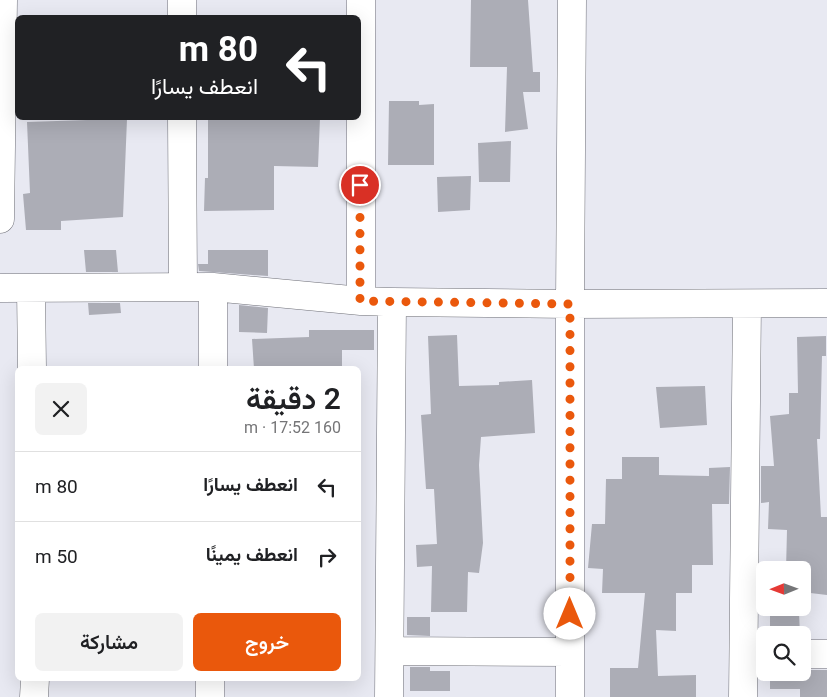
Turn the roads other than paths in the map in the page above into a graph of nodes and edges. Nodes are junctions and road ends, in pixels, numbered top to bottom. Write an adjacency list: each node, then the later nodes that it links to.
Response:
1 (3, 0): 9 (street)
2 (182, 0): 5 (street)
3 (361, 0): 6 (street)
4 (572, 0): 18 (street)
5 (182, 15)
6 (361, 15)
7 (182, 120): 11 (street)
8 (361, 120): 15 (street)
9 (0, 186): 10 (street)
10 (0, 219)
11 (183, 287): 12 (street); 14 (street)
12 (213, 287): 15 (street); 21 (street)
13 (0, 288): 14 (street)
14 (31, 289): 20 (street)
15 (360, 301): 16 (street)
16 (392, 302): 18 (street); 22 (street)
17 (827, 303): 19 (street)
18 (570, 304): 19 (street); 23 (street)
19 (747, 304): 24 (street)
20 (32, 366)
21 (213, 366)
22 (390, 651): 23 (street); 31 (street)
23 (570, 652): 32 (street)
24 (754, 654): 33 (street)
25 (811, 654): 26 (street)
26 (827, 654)
27 (35, 681): 29 (street)
28 (210, 681): 30 (street)
29 (34, 697)
30 (210, 697)
31 (389, 697)
32 (570, 697)
33 (743, 697)

